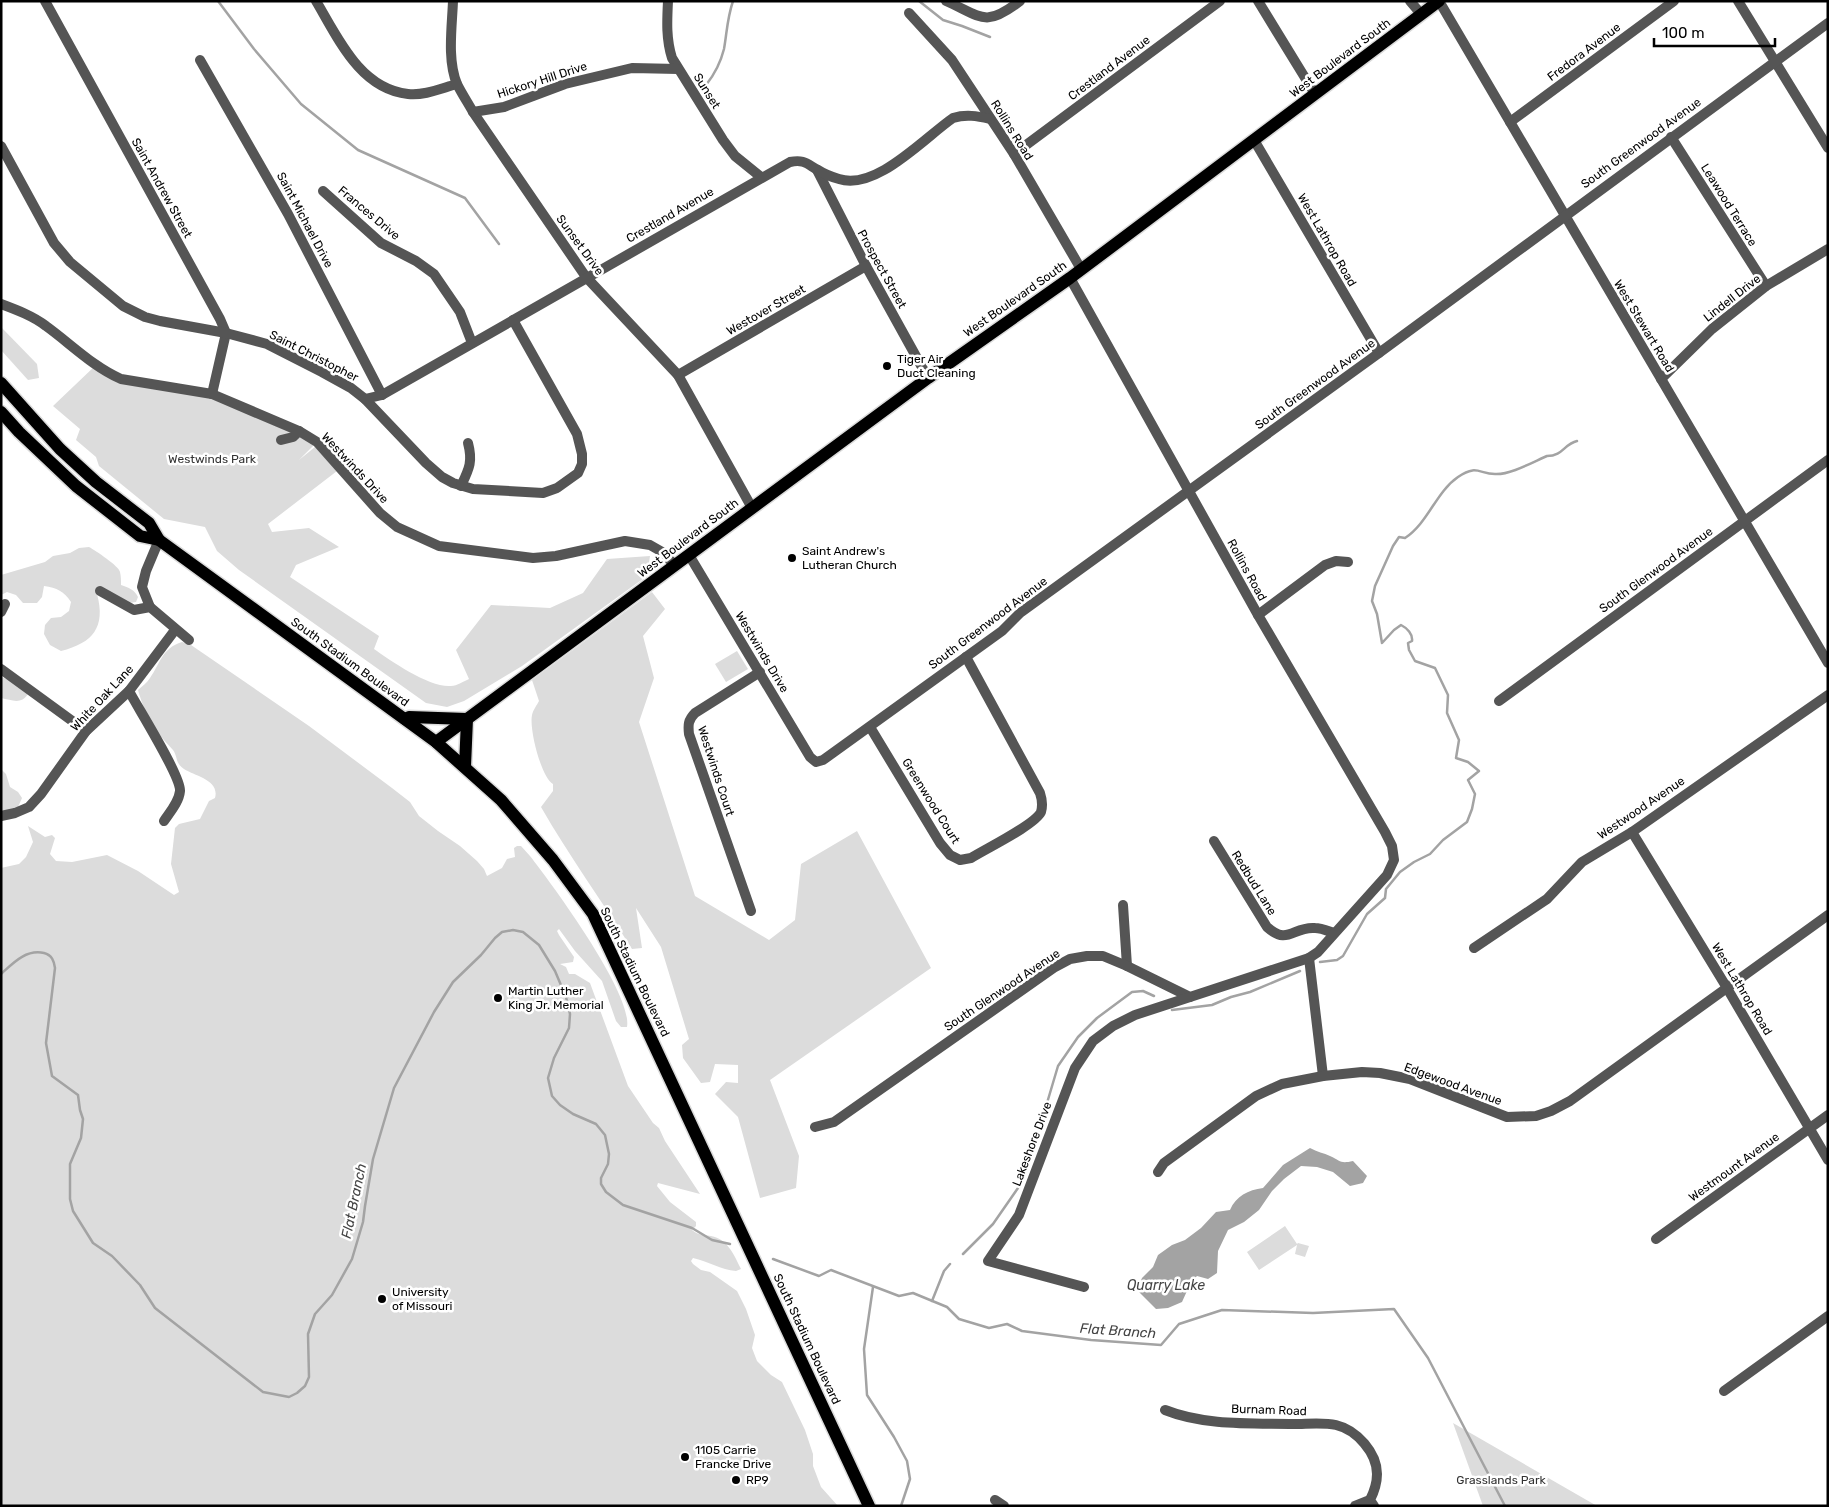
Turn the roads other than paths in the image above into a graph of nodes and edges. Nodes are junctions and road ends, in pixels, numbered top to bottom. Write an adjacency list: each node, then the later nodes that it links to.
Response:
1 (45, 1): 41 (street, Saint Andrew Street)
2 (316, 1): 19 (street)
3 (453, 1): 19 (street, Sunset Drive)
4 (668, 1): 18 (street, Sunset)
5 (946, 1): 6 (street)
6 (1020, 1)
7 (1220, 1): 28 (street, Crestland Avenue)
8 (1258, 1): 20 (street)
9 (1410, 1): 14 (street)
10 (1439, 1): 14 (main road, West Boulevard South); 23 (street, West Stewart Road)
11 (1674, 1): 23 (street, Fredora Avenue)
12 (1738, 1): 17 (street)
13 (909, 13): 22 (street, Rollins Road)
14 (1421, 14): 20 (main road, West Boulevard South)
15 (1828, 23): 17 (street, South Greenwood Avenue)
16 (200, 60): 49 (street, Saint Michael Drive)
17 (1774, 62): 24 (street, South Greenwood Avenue); 27 (street)
18 (678, 68): 21 (street, Hickory Hill Drive); 30 (street, Sunset)
19 (457, 84): 21 (street, Sunset Drive)
20 (1315, 94): 25 (main road, West Boulevard South)
21 (473, 112): 36 (street, Sunset Drive)
22 (990, 119): 28 (street, Rollins Road); 29 (street, Crestland Avenue)
23 (1510, 122): 32 (street, West Stewart Road)
24 (1671, 137): 32 (street, South Greenwood Avenue); 38 (street, Leawood Terrace)
25 (1254, 140): 35 (main road, West Boulevard South); 43 (street, West Lathrop Road)
26 (1, 146): 41 (street, Saint Christopher)
27 (1828, 148)
28 (1014, 154): 35 (street, Rollins Road)
29 (817, 170): 30 (street, Crestland Avenue); 34 (street, Prospect Street)
30 (761, 177): 36 (street, Crestland Avenue)
31 (323, 191): 42 (street, Frances Drive)
32 (1564, 216): 43 (street, South Greenwood Avenue); 46 (street, West Stewart Road)
33 (1828, 249): 38 (street, Lindell Drive)
34 (866, 266): 44 (street, Westover Street); 45 (street, Prospect Street)
35 (1081, 269): 37 (main road, West Boulevard South)
36 (586, 278): 40 (street, Crestland Avenue); 44 (street, Sunset Drive)
37 (1070, 278): 45 (main road, West Boulevard South); 57 (street, Rollins Road)
38 (1766, 286): 46 (street, Lindell Drive)
39 (1, 304): 48 (street, Westwinds Drive)
40 (513, 320): 42 (street, Crestland Avenue); 56 (street, Saint Christopher)
41 (226, 333): 48 (street); 50 (street, Saint Christopher)
42 (472, 343): 49 (street, Crestland Avenue)
43 (1379, 353): 57 (street, South Greenwood Avenue)
44 (678, 375): 58 (street, Sunset Drive)
45 (928, 378): 58 (main road, West Boulevard South)
46 (1661, 379): 59 (street, West Stewart Road)
47 (1, 383): 60 (main road)
48 (212, 394): 52 (street, Westwinds Drive)
49 (382, 395): 50 (street, Crestland Avenue)
50 (365, 399): 56 (street, Saint Christopher)
51 (1, 412): 60 (main road, South Stadium Boulevard)
52 (299, 431): 53 (street); 63 (street, Westwinds Drive)
53 (281, 440)
54 (468, 443): 56 (street)
55 (1828, 460): 59 (street, South Glenwood Avenue)
56 (461, 486)
57 (1189, 492): 66 (street, Rollins Road); 69 (street, South Greenwood Avenue)
58 (752, 508): 61 (main road, West Boulevard South)
59 (1744, 521): 70 (street, West Stewart Road); 75 (street, South Glenwood Avenue)
60 (159, 540): 65 (street); 76 (main road, South Stadium Boulevard)
61 (688, 555): 63 (main road, West Boulevard South); 72 (street, Westwinds Drive)
62 (1348, 562): 66 (street)
63 (674, 566): 77 (main road, West Boulevard South)
64 (100, 591): 65 (street)
65 (150, 607): 67 (street)
66 (1258, 616): 90 (street, Rollins Road)
67 (175, 630): 68 (street); 73 (street, White Oak Lane)
68 (189, 640)
69 (966, 657): 78 (street, South Greenwood Avenue); 78 (street, Greenwood Court)
70 (1828, 662)
71 (1, 669): 79 (street)
72 (760, 672): 81 (street, Westwinds Drive); 88 (street, Westwinds Court)
73 (128, 691): 79 (street, White Oak Lane); 84 (street)
74 (1828, 694): 85 (street, Westwood Avenue)
75 (1499, 701)
76 (406, 719): 77 (main road); 80 (main road, South Stadium Boulevard)
77 (467, 719): 80 (main road, West Boulevard South); 82 (main road)
78 (870, 727): 81 (street, South Greenwood Avenue)
79 (86, 731): 83 (street, White Oak Lane)
80 (436, 742): 82 (main road, South Stadium Boulevard)
81 (816, 762)
82 (465, 767): 108 (main road, South Stadium Boulevard)
83 (1, 816)
84 (164, 821)
85 (1632, 832): 91 (street, Westwood Avenue); 94 (street, West Lathrop Road)
86 (1214, 841): 90 (street, Redbud Lane)
87 (1123, 906): 93 (street)
88 (751, 911)
89 (1828, 915): 94 (street, Edgewood Avenue)
90 (1334, 933): 92 (street)
91 (1474, 948)
92 (1309, 958): 95 (street); 96 (street)
93 (1127, 966): 95 (street, South Glenwood Avenue); 98 (street, South Glenwood Avenue)
94 (1727, 988): 96 (street, Edgewood Avenue); 99 (street, West Lathrop Road)
95 (1190, 997): 103 (street, Lakeshore Drive)
96 (1323, 1076): 101 (street, Edgewood Avenue)
97 (1828, 1116): 99 (street, Westmount Avenue)
98 (815, 1127)
99 (1809, 1129): 100 (street, West Lathrop Road); 102 (street, Westmount Avenue)
100 (1828, 1160)
101 (1158, 1172)
102 (1656, 1239)
103 (1084, 1286)
104 (1828, 1316): 105 (street)
105 (1724, 1391)
106 (1165, 1410): 107 (street, Burnam Road)
107 (1372, 1503): 109 (street)
108 (869, 1506)
109 (1355, 1506)

